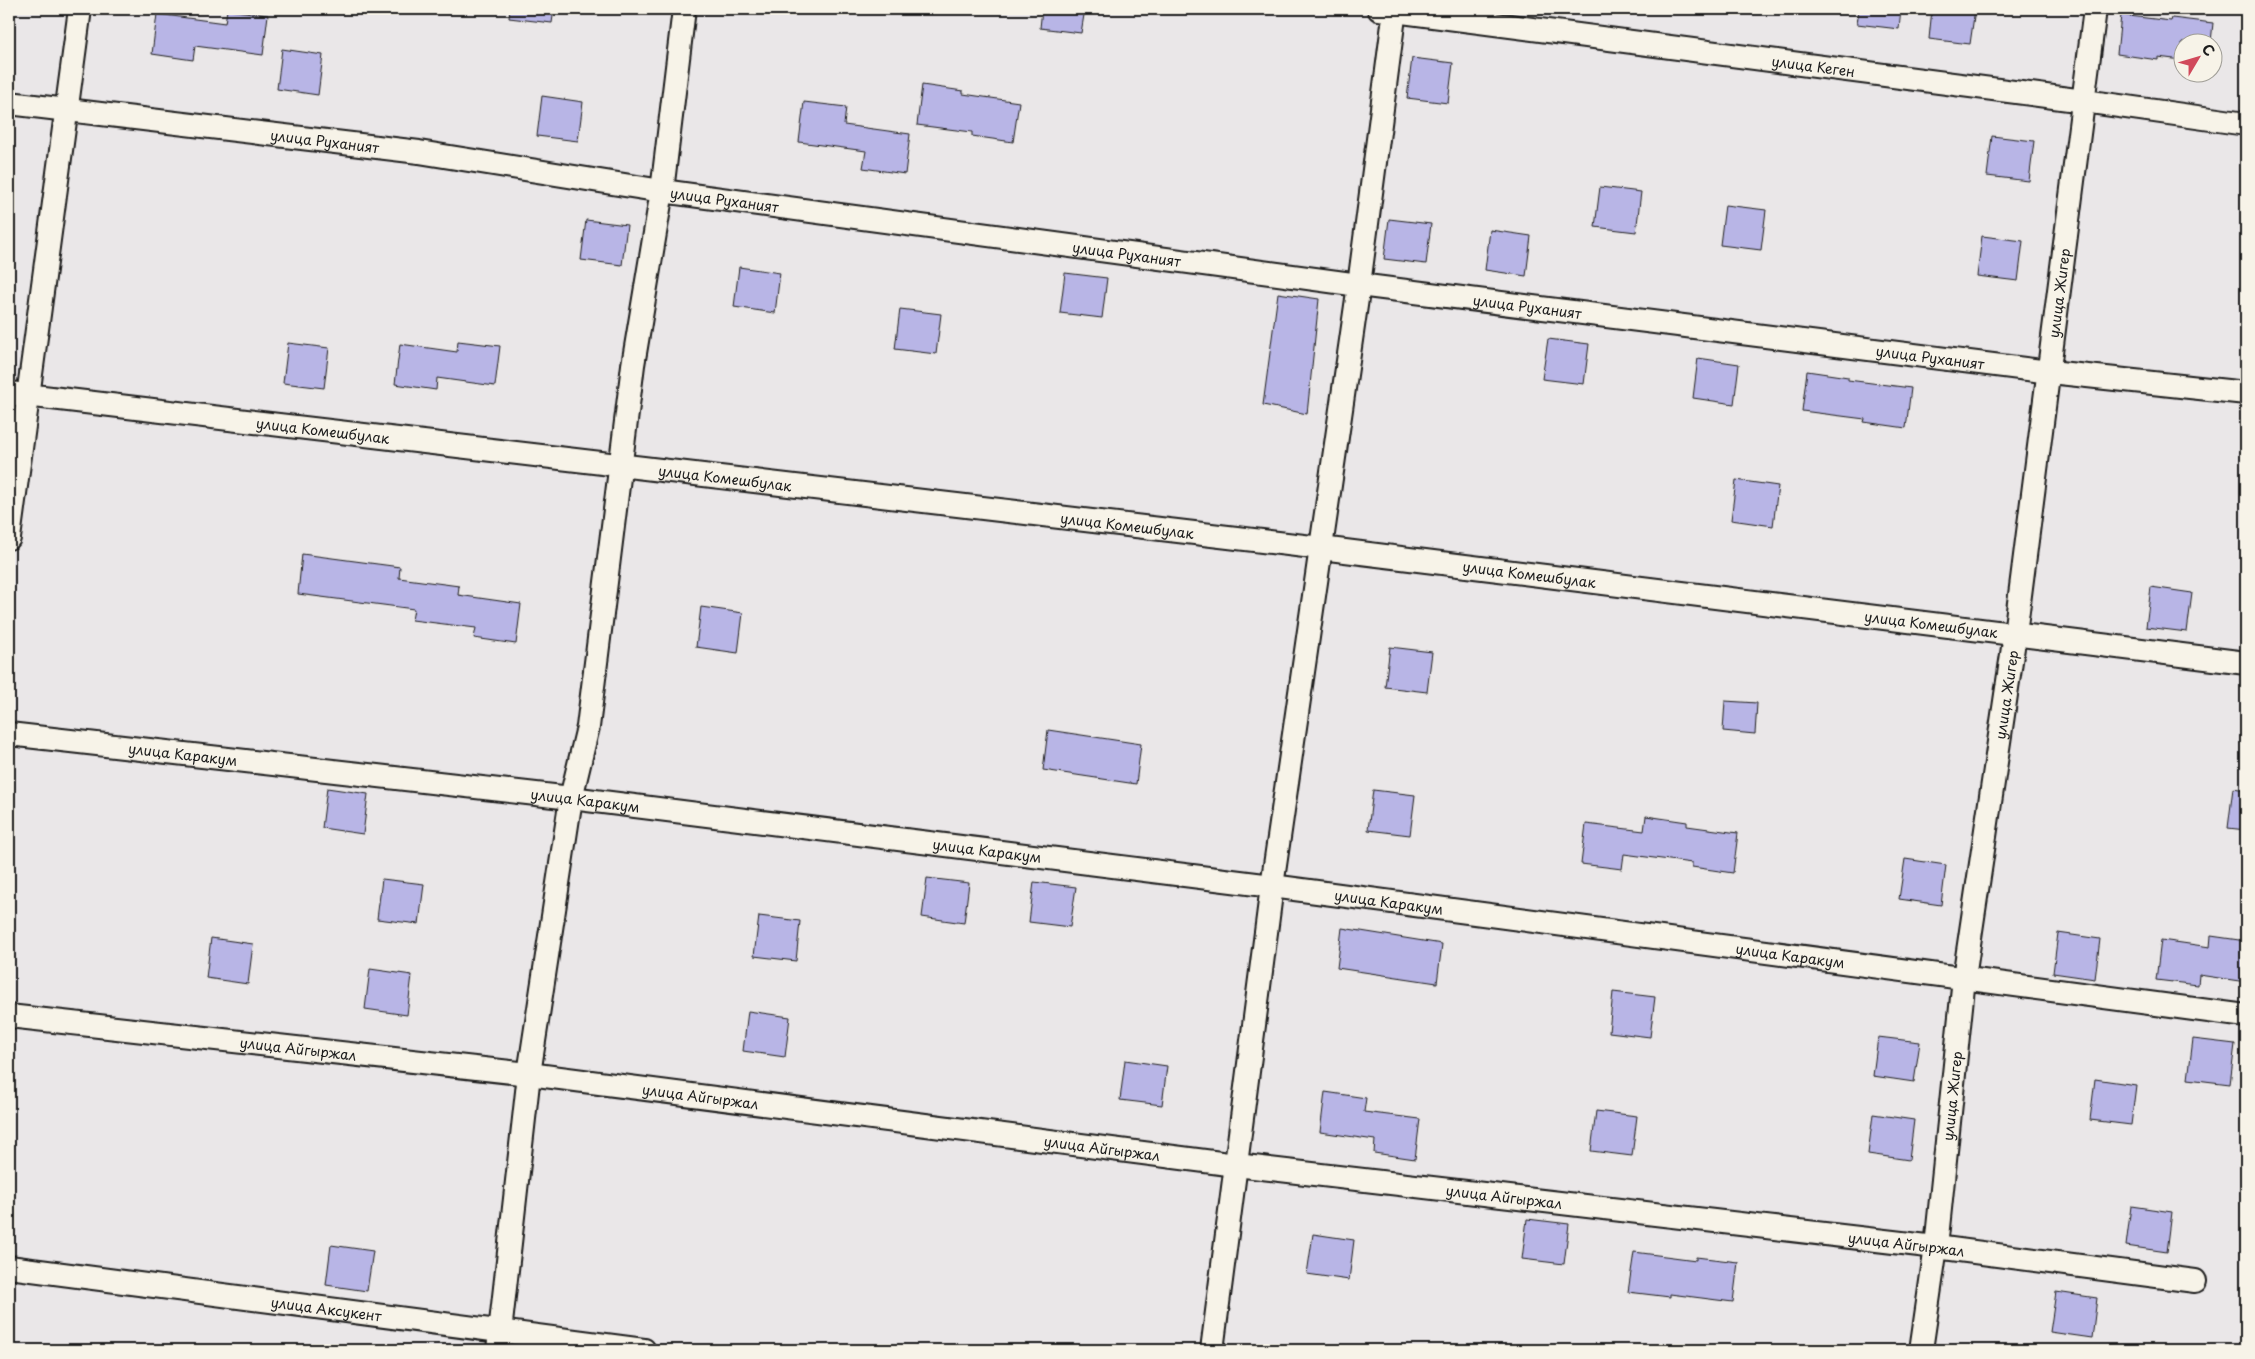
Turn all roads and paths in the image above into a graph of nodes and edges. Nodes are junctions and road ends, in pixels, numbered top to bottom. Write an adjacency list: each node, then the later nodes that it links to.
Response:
1 (80, 9): 7 (street)
2 (684, 9): 9 (street)
3 (1389, 9): 5 (street, улица Кеген); 10 (street)
4 (2095, 9): 5 (street, улица Жигер)
5 (2084, 101): 8 (street, улица Кеген); 11 (street, улица Жигер)
6 (9, 103): 7 (street, улица Руханият)
7 (67, 110): 9 (street, улица Руханият); 13 (street)
8 (2246, 124)
9 (662, 190): 10 (street, улица Руханият); 14 (street)
10 (1359, 285): 11 (street, улица Руханият); 16 (street)
11 (2050, 372): 12 (street, улица Руханият); 17 (street, улица Жигер)
12 (2246, 393)
13 (19, 394): 14 (street, улица Комешбулак); 15 (street)
14 (621, 465): 16 (street, улица Комешбулак); 20 (street)
15 (9, 538)
16 (1321, 548): 17 (street, улица Комешбулак); 21 (street)
17 (2014, 634): 18 (street, улица Комешбулак); 22 (street, улица Жигер)
18 (2246, 663)
19 (9, 734): 20 (street, улица Каракум)
20 (571, 798): 21 (street, улица Каракум); 25 (street)
21 (1272, 886): 22 (street, улица Каракум); 26 (street)
22 (1964, 978): 24 (street, улица Каракум); 27 (street, улица Жигер)
23 (9, 1016): 25 (street, улица Айгыржал)
24 (2246, 1016)
25 (529, 1074): 26 (street, улица Айгыржал); 30 (street)
26 (1236, 1165): 27 (street, улица Айгыржал); 32 (street)
27 (1936, 1247): 29 (street, улица Айгыржал); 33 (street, улица Жигер)
28 (9, 1267): 30 (street, улица Аксукент)
29 (2194, 1281)
30 (499, 1340): 31 (street, улица Аксукент)
31 (644, 1350)
32 (1212, 1350)
33 (1921, 1350)

